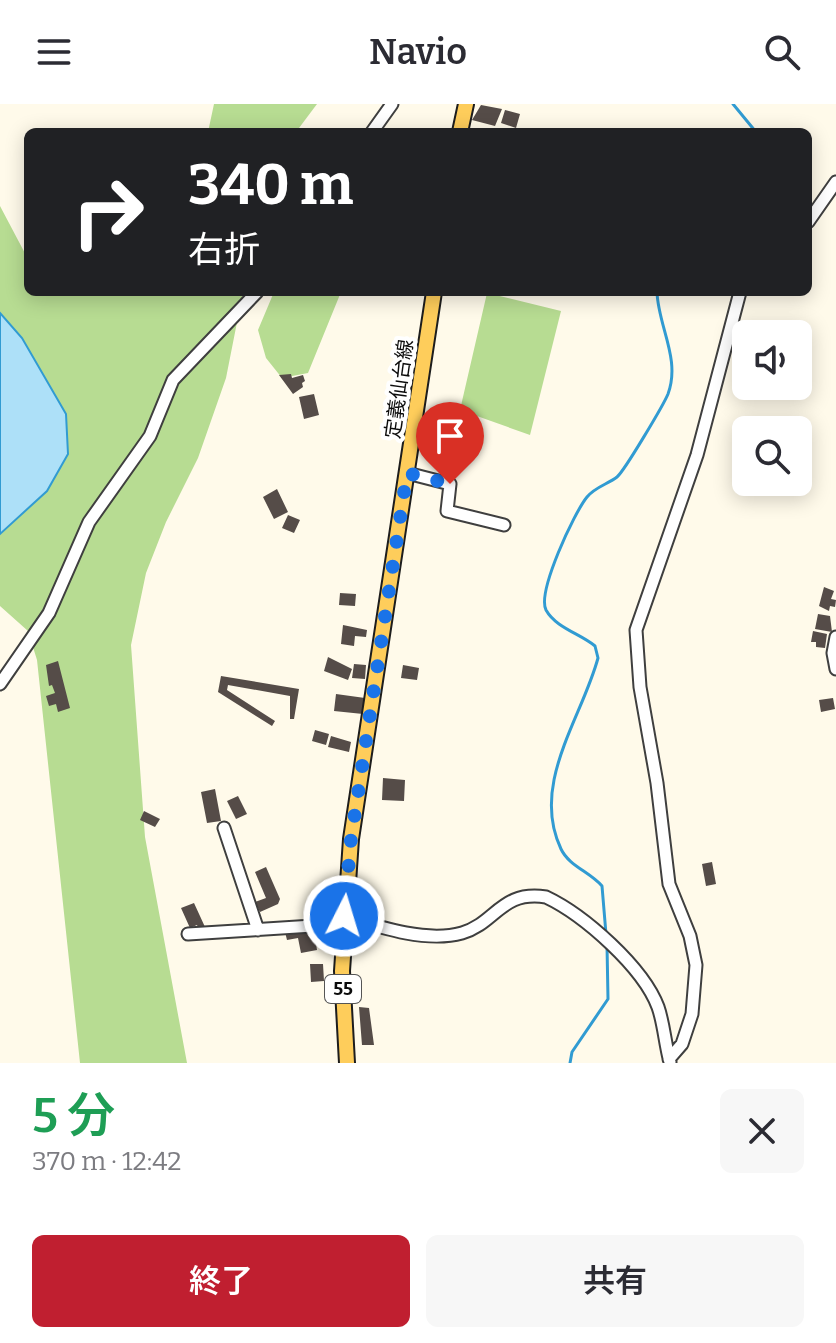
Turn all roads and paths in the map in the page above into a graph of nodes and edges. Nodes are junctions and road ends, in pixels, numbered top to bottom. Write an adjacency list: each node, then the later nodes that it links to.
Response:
1 (392, 104): 3 (street)
2 (466, 104): 4 (main road)
3 (375, 128)
4 (461, 128)
5 (836, 182): 6 (street)
6 (812, 216)
7 (253, 296): 14 (street)
8 (433, 296): 10 (main road, 定義仙台線 / 55)
9 (739, 296): 19 (street)
10 (407, 473): 11 (street); 16 (main road, 定義仙台線 / 55)
11 (504, 525)
12 (836, 637): 13 (street)
13 (836, 669)
14 (0, 684)
15 (224, 828): 17 (street)
16 (344, 920): 17 (street); 19 (street); 20 (main road, 定義仙台線 / 55)
17 (258, 930): 18 (street)
18 (188, 934)
19 (669, 1061)
20 (347, 1063)

